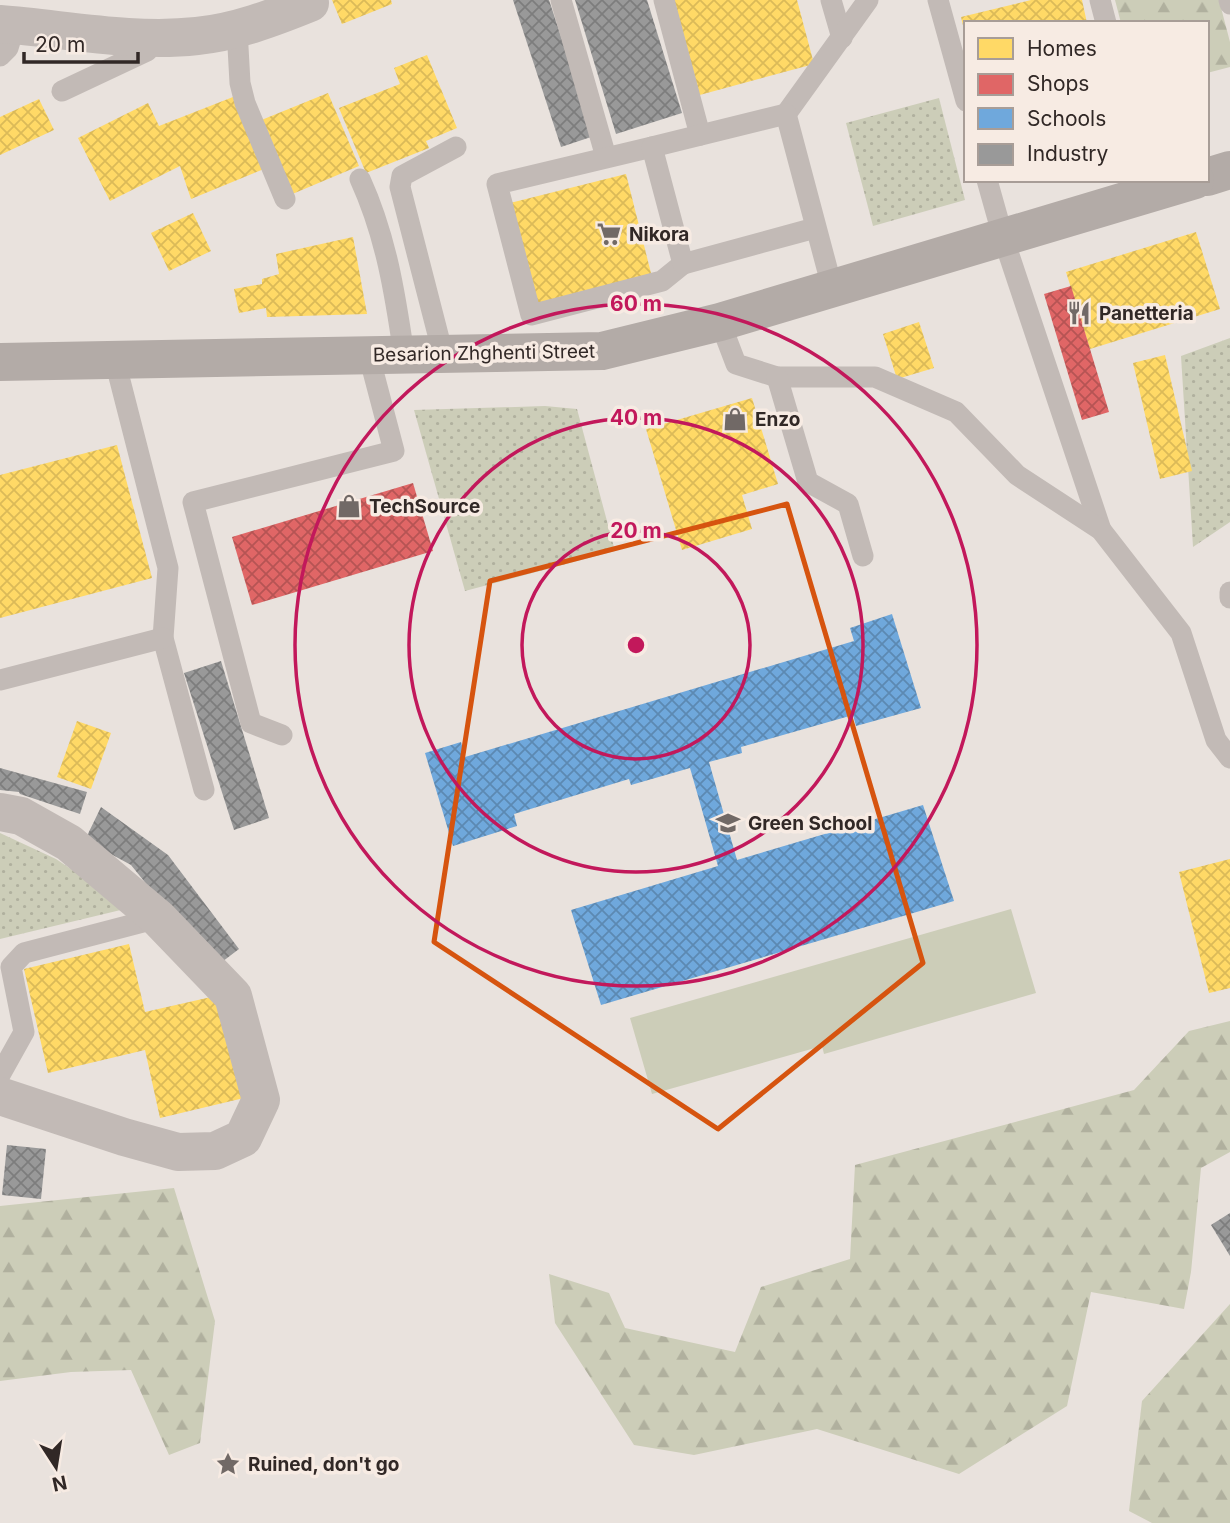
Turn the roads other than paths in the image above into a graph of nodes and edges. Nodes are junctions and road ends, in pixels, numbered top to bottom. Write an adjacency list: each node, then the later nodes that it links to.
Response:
1 (561, 0): 19 (lane)
2 (664, 0): 16 (lane)
3 (831, 0): 12 (lane)
4 (867, 0): 12 (lane)
5 (938, 0): 14 (lane)
6 (1100, 0): 8 (lane)
7 (310, 4): 9 (street)
8 (1105, 21)
9 (237, 29): 11 (street); 26 (lane)
10 (5, 35): 11 (street)
11 (158, 37): 13 (lane)
12 (842, 38): 15 (lane)
13 (62, 91)
14 (964, 94)
15 (786, 114): 16 (lane); 27 (lane)
16 (700, 135): 18 (lane)
17 (456, 146): 32 (lane)
18 (652, 147): 19 (lane); 29 (lane)
19 (606, 157): 29 (lane)
20 (1230, 170): 21 (main road)
21 (1209, 176)
22 (360, 178): 33 (lane)
23 (988, 182): 28 (lane)
24 (1182, 182): 25 (main road, Besarion Zhghenti Street)
25 (1148, 187): 28 (main road, Besarion Zhghenti Street)
26 (285, 199)
27 (815, 228): 29 (lane); 30 (lane)
28 (1003, 237): 30 (main road, Besarion Zhghenti Street); 37 (lane)
29 (683, 264)
30 (832, 287): 31 (main road, Besarion Zhghenti Street)
31 (720, 322): 32 (main road, Besarion Zhghenti Street); 36 (lane)
32 (443, 355): 33 (main road, Besarion Zhghenti Street)
33 (386, 356): 35 (main road, Besarion Zhghenti Street); 43 (lane)
34 (3, 357): 35 (main road, Besarion Zhghenti Street)
35 (114, 361): 41 (lane)
36 (777, 377): 37 (lane); 38 (lane)
37 (1101, 530): 44 (lane)
38 (863, 556)
39 (1230, 592): 40 (lane)
40 (1230, 598)
41 (163, 638): 42 (lane); 45 (lane)
42 (0, 680)
43 (282, 735)
44 (1230, 758)
45 (204, 790)
46 (0, 812): 47 (street)
47 (158, 918): 48 (lane); 49 (street)
48 (0, 1075)
49 (0, 1096)

